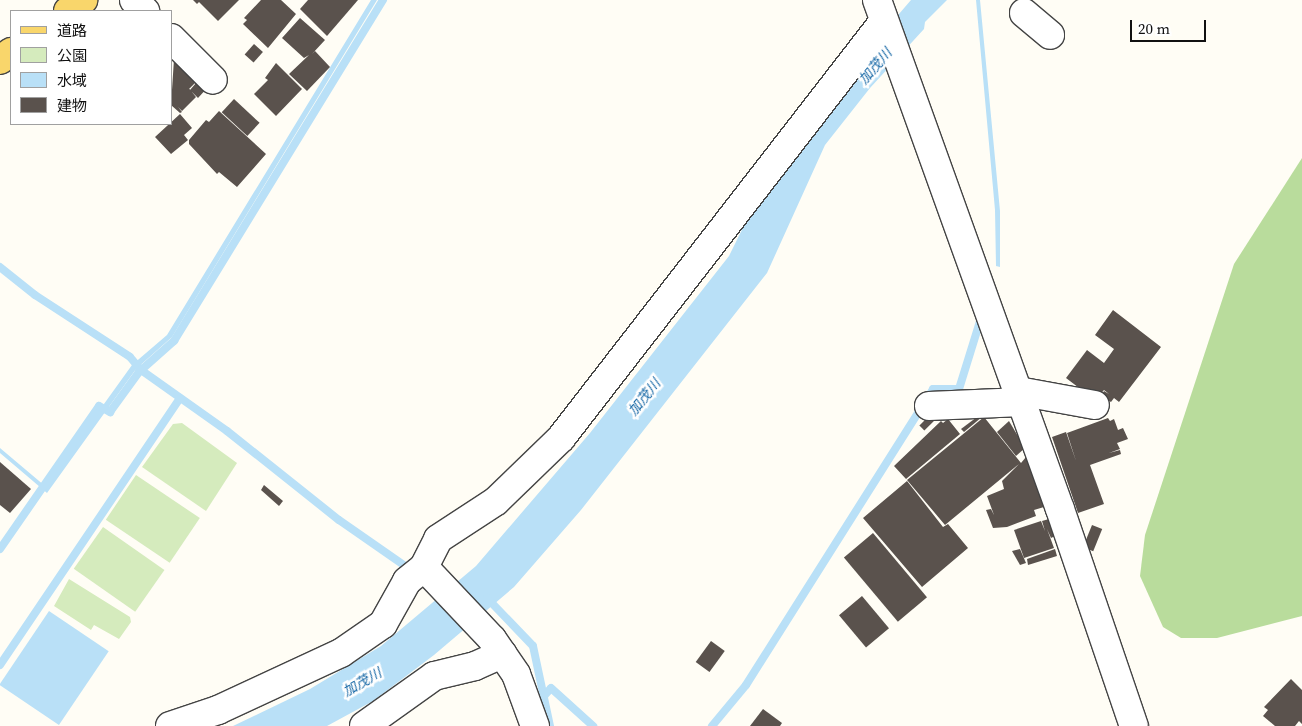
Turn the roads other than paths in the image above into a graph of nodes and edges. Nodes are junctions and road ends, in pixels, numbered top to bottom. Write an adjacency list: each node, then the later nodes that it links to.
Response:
1 (83, 0): 3 (main road)
2 (134, 0): 4 (street)
3 (69, 10)
4 (144, 10)
5 (880, 10): 10 (street); 13 (street)
6 (1025, 11): 7 (street)
7 (1050, 36)
8 (172, 39): 9 (street)
9 (213, 80)
10 (1020, 397): 11 (street); 12 (street); 18 (street)
11 (1095, 405)
12 (929, 406)
13 (424, 567): 14 (street); 15 (street)
14 (502, 654): 16 (street); 17 (street)
15 (170, 726)
16 (364, 726)
17 (535, 726)
18 (1134, 726)

